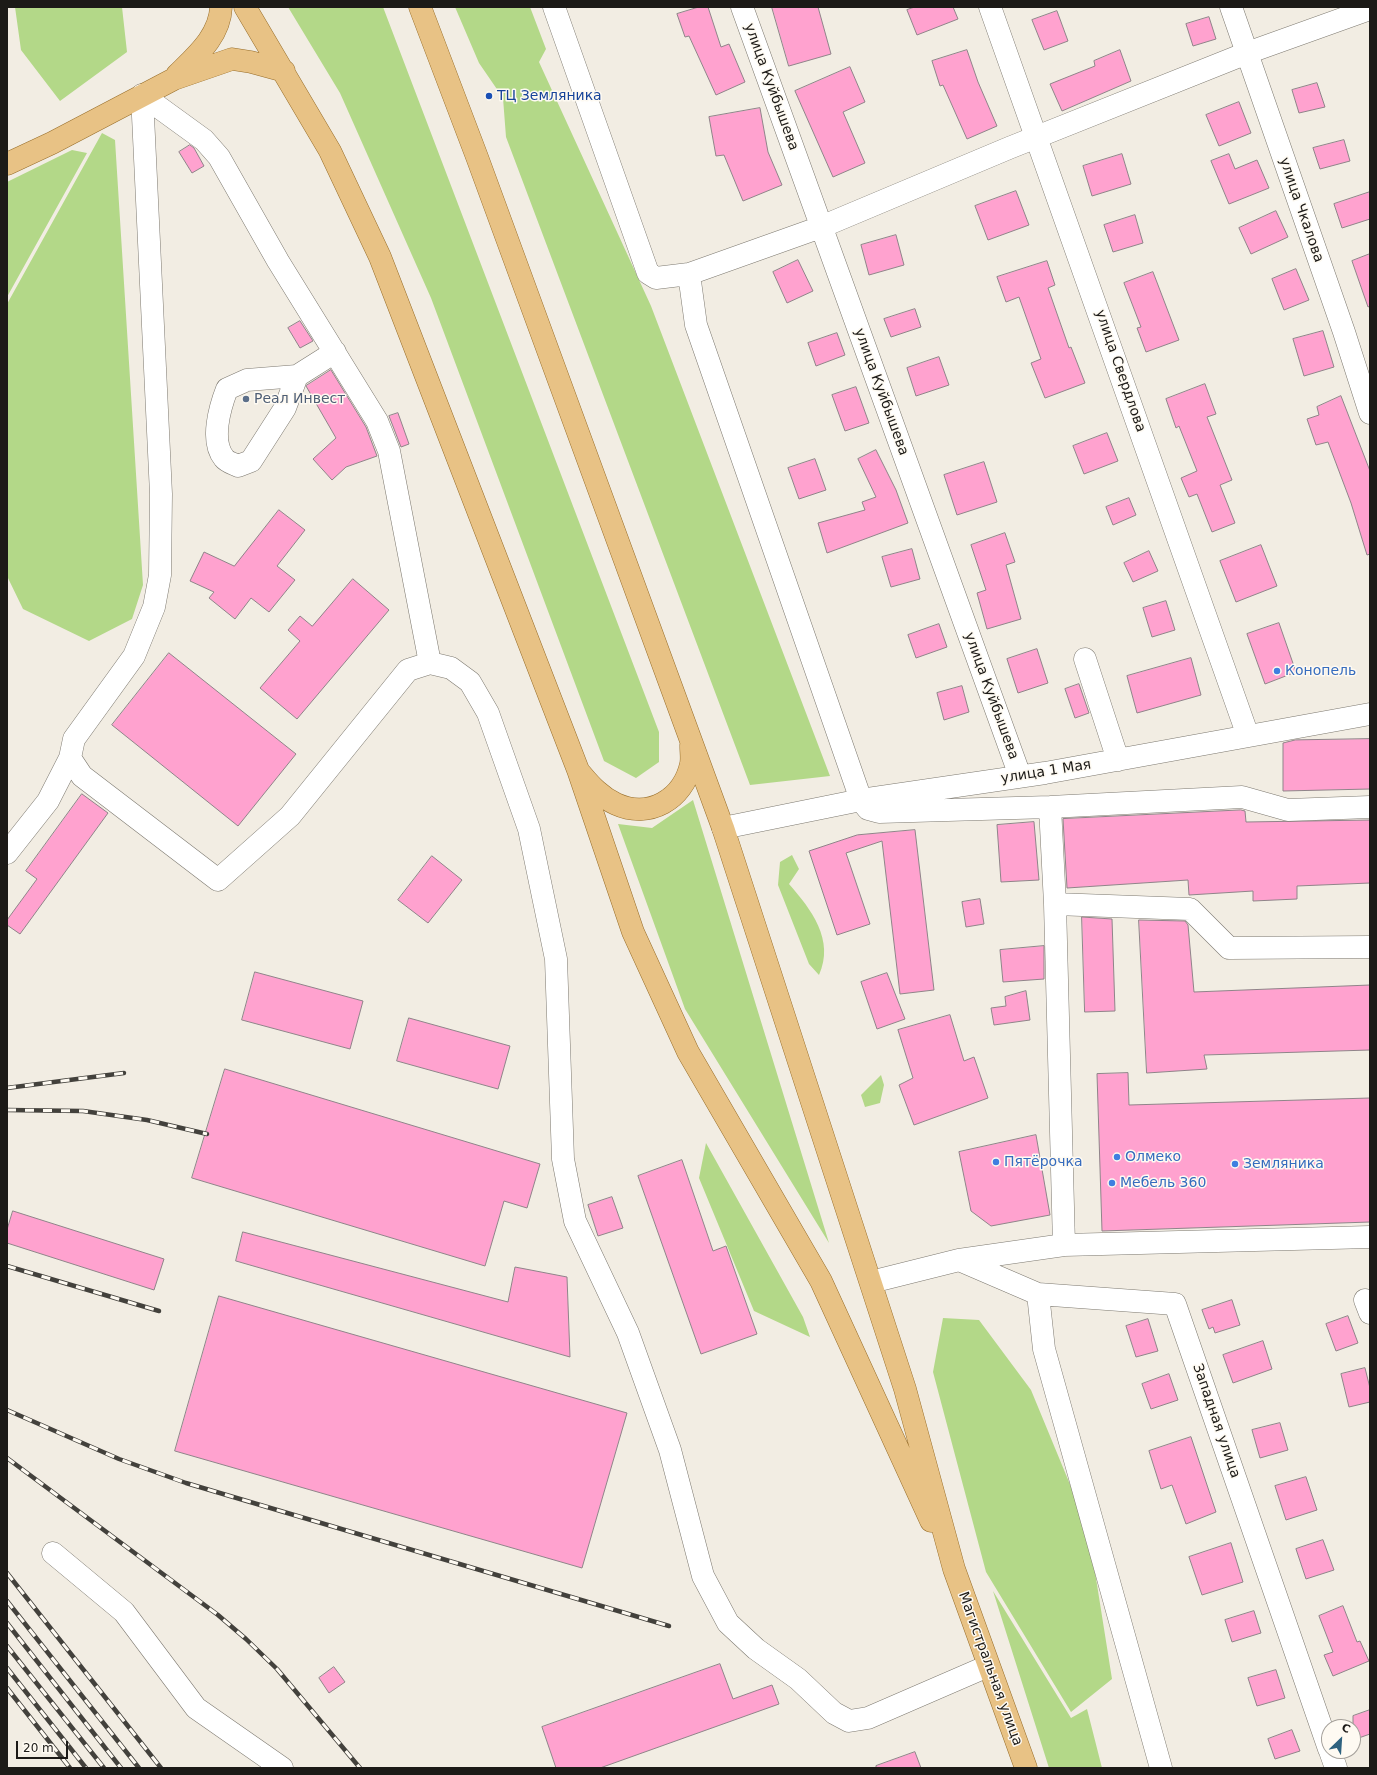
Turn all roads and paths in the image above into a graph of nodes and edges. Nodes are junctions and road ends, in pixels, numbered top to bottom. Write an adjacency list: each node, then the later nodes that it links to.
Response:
1 (221, 7): 11 (main road)
2 (244, 7): 10 (main road)
3 (420, 7): 24 (main road)
4 (554, 7): 16 (street)
5 (742, 7): 15 (street, улица Куйбышева)
6 (990, 7): 13 (street, улица Свердлова)
7 (1231, 7): 9 (street, улица Чкалова)
8 (1370, 9): 9 (street)
9 (1247, 54): 13 (street); 19 (street, улица Чкалова)
10 (284, 71): 11 (main road); 27 (main road)
11 (174, 79): 12 (main road)
12 (142, 95): 14 (main road); 17 (street); 25 (street)
13 (1038, 138): 15 (street); 23 (street, улица Свердлова)
14 (7, 164)
15 (821, 227): 16 (street); 28 (street, улица Куйбышева)
16 (689, 274): 29 (street)
17 (335, 352): 18 (street); 21 (street)
18 (297, 376)
19 (1370, 413)
20 (1085, 659): 26 (street)
21 (430, 663): 25 (street); 43 (street)
22 (1370, 714): 23 (street, улица 1 Мая)
23 (1248, 736): 26 (street, улица 1 Мая)
24 (691, 743): 27 (main road); 32 (main road)
25 (70, 758): 33 (street)
26 (1118, 760): 28 (street, улица 1 Мая)
27 (578, 770): 42 (main road)
28 (1020, 776): 29 (street, улица 1 Мая)
29 (861, 800): 30 (street); 32 (street, улица 1 Мая)
30 (1050, 807): 31 (street); 34 (street)
31 (1370, 807)
32 (723, 828): 39 (main road)
33 (7, 853)
34 (1055, 904): 35 (street); 37 (street)
35 (1370, 947)
36 (1370, 1237): 37 (street)
37 (1064, 1245): 38 (street)
38 (959, 1260): 39 (street); 40 (street, Западная улица)
39 (871, 1282): 42 (main road)
40 (1038, 1294): 44 (street, Западная улица); 47 (street)
41 (53, 1553): 45 (street)
42 (954, 1569): 43 (main road, Магистральная улица)
43 (988, 1666): 46 (main road, Магистральная улица)
44 (1321, 1727)
45 (282, 1768)
46 (1026, 1768)
47 (1161, 1768)

